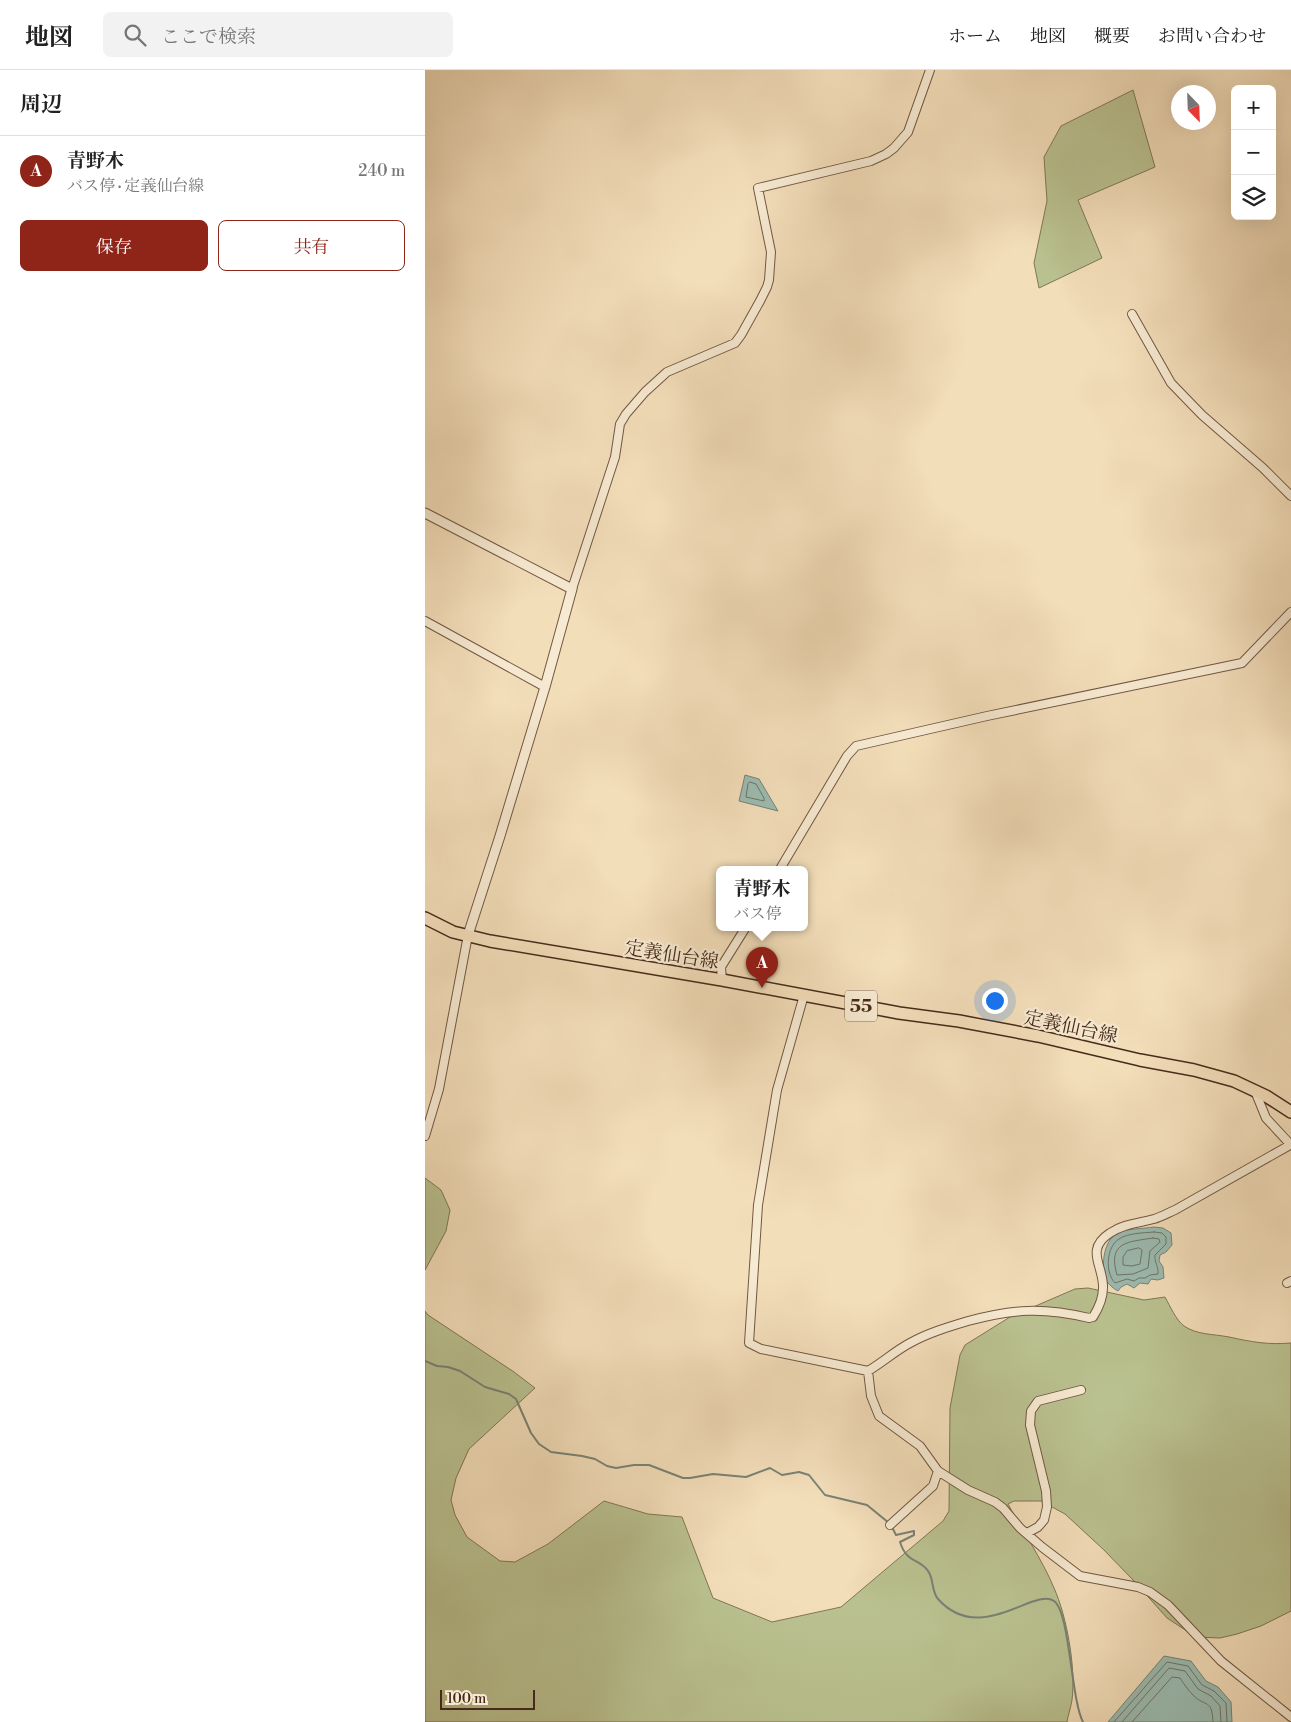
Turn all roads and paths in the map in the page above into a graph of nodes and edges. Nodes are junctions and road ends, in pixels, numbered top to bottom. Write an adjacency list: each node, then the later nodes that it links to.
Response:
1 (930, 70): 5 (street)
2 (1132, 314): 3 (street)
3 (1291, 496)
4 (425, 513): 5 (street)
5 (572, 589): 8 (street)
6 (1291, 612): 9 (street)
7 (425, 621): 8 (street)
8 (545, 687): 12 (street)
9 (781, 866)
10 (425, 918): 12 (main road, 定義仙台線 / 55)
11 (743, 931): 13 (street)
12 (468, 935): 13 (main road, 定義仙台線 / 55); 17 (street)
13 (723, 980): 14 (main road, 定義仙台線 / 55)
14 (804, 995): 15 (main road, 定義仙台線 / 55); 19 (street)
15 (1255, 1091): 16 (main road, 定義仙台線 / 55); 18 (street)
16 (1291, 1112)
17 (425, 1136)
18 (1291, 1145): 19 (street)
19 (868, 1371): 21 (street)
20 (1081, 1390): 23 (street)
21 (938, 1471): 22 (street); 23 (street)
22 (890, 1525)
23 (1027, 1533): 24 (street)
24 (1291, 1717)

